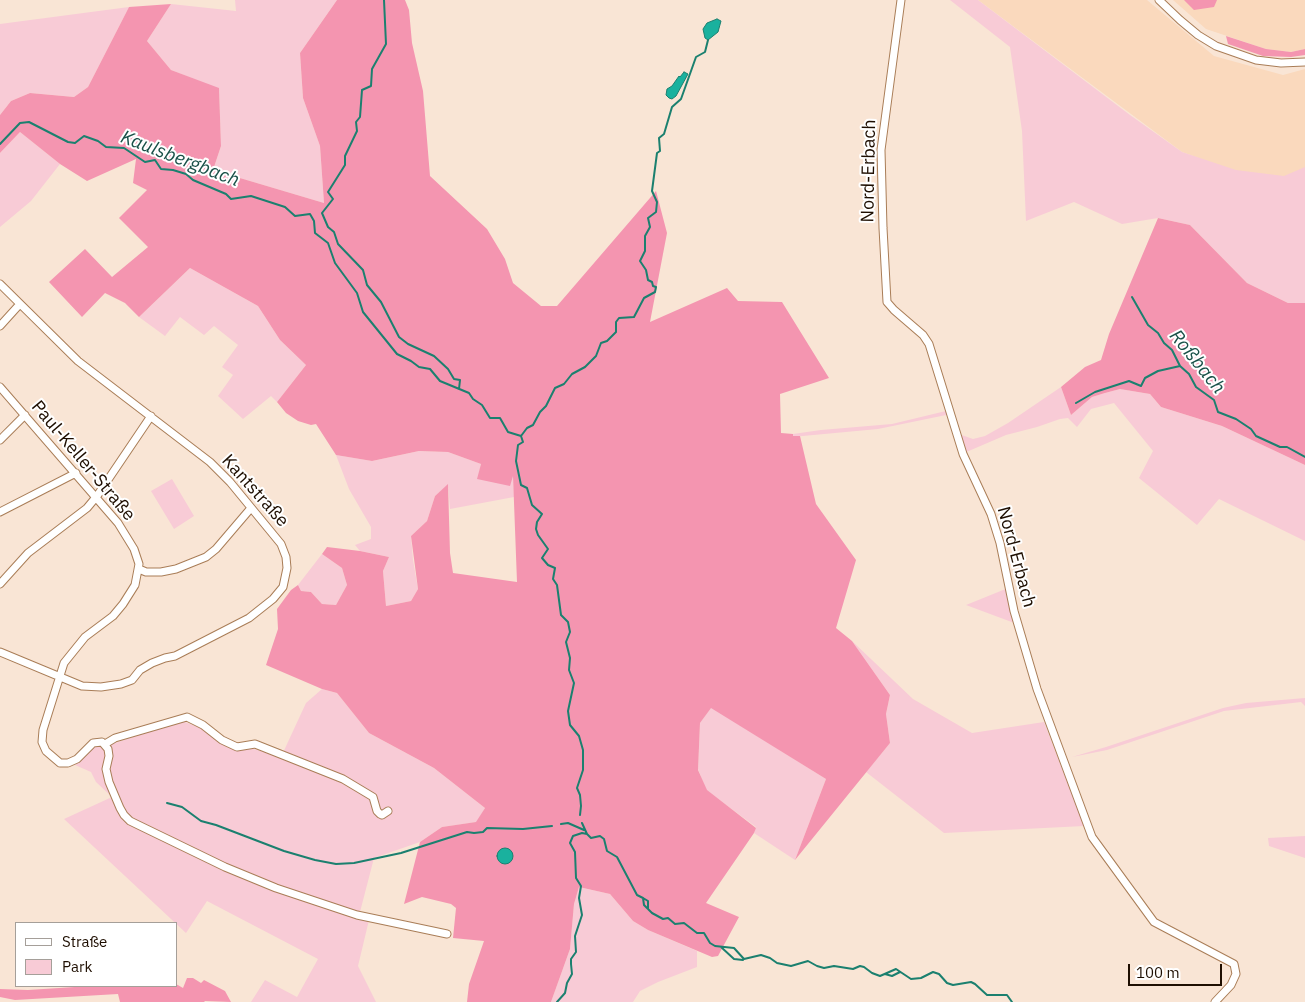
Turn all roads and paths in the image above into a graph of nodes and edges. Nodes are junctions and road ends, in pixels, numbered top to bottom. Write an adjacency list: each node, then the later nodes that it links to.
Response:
1 (901, 0): 22 (street, Nord-Erbach)
2 (1159, 0): 3 (street)
3 (1305, 62)
4 (0, 284): 5 (street, Kantstraße)
5 (19, 305): 6 (street); 9 (street, Kantstraße)
6 (0, 326)
7 (0, 387): 8 (street, Paul-Keller-Straße)
8 (24, 414): 10 (street); 11 (street, Paul-Keller-Straße)
9 (151, 416): 12 (street); 13 (street, Kantstraße)
10 (0, 440)
11 (76, 473): 12 (street, Paul-Keller-Straße); 14 (street)
12 (97, 496): 15 (street, Paul-Keller-Straße); 16 (street)
13 (251, 508): 15 (street); 18 (street, Kantstraße)
14 (0, 512)
15 (139, 569): 18 (street)
16 (0, 584)
17 (0, 652): 18 (street, Kantstraße)
18 (58, 678): 19 (street)
19 (105, 744): 20 (street); 21 (street)
20 (388, 811)
21 (447, 934)
22 (1215, 1002)

